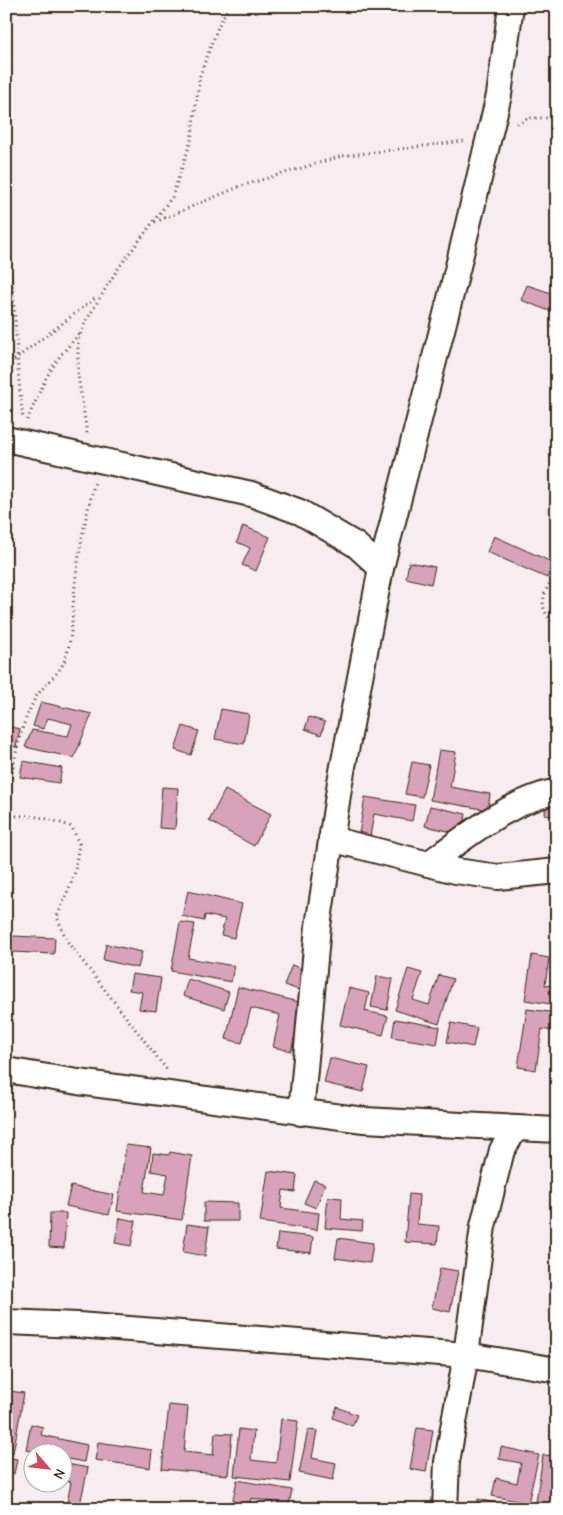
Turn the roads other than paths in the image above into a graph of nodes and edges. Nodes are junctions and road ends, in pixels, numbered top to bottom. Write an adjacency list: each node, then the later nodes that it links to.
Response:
1 (511, 6): 3 (street)
2 (6, 438): 3 (street)
3 (381, 568): 5 (street)
4 (557, 791): 6 (street)
5 (332, 839): 6 (street); 9 (street)
6 (428, 864): 7 (street)
7 (557, 871)
8 (6, 1070): 9 (street)
9 (301, 1113): 10 (street)
10 (516, 1128): 11 (street); 13 (street)
11 (557, 1130)
12 (6, 1322): 13 (street)
13 (466, 1355): 14 (street); 15 (street)
14 (557, 1370)
15 (445, 1509)

